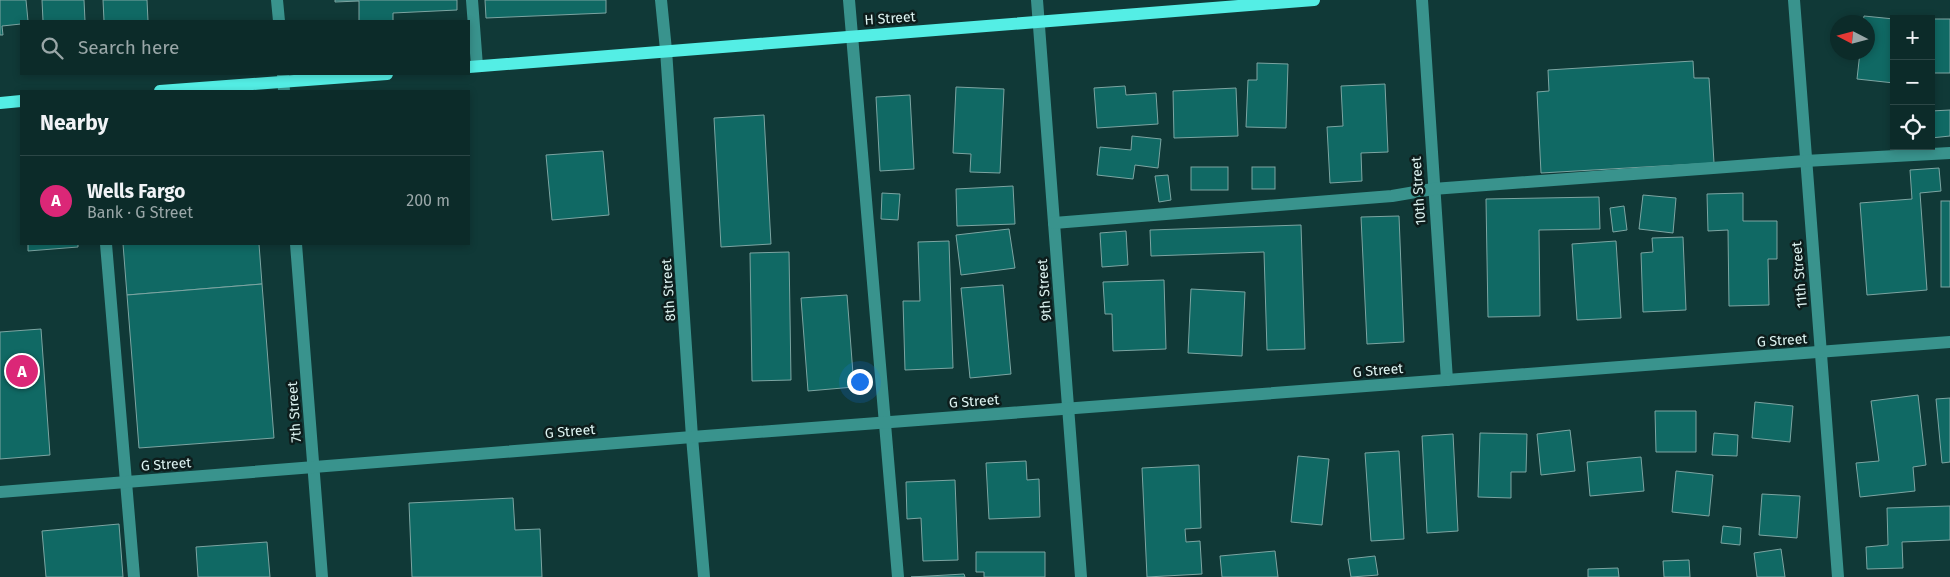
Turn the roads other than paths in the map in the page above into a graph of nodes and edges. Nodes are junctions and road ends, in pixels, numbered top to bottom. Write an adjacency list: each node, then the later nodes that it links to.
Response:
1 (277, 0): 9 (street)
2 (472, 0): 13 (street)
3 (661, 0): 12 (street, 8th Street)
4 (849, 0): 11 (street)
5 (1037, 0): 10 (street, 9th Street)
6 (1314, 0): 10 (main road, H Street)
7 (1422, 0): 21 (street, 10th Street)
8 (1794, 0): 20 (street, 11th Street)
9 (279, 20)
10 (1038, 22): 11 (main road, H Street); 22 (street, 9th Street)
11 (851, 36): 12 (main road, H Street); 29 (street)
12 (666, 50): 13 (main road, H Street); 30 (street, 8th Street)
13 (473, 67)
14 (375, 75): 15 (main road)
15 (283, 83): 16 (main road)
16 (175, 90)
17 (20, 102): 18 (main road)
18 (0, 103)
19 (1950, 153): 20 (street)
20 (1805, 161): 21 (street); 26 (street, 11th Street)
21 (1433, 189): 22 (street); 27 (street, 10th Street)
22 (1054, 223): 28 (street, 9th Street)
23 (106, 245): 32 (street)
24 (296, 245): 31 (street, 7th Street)
25 (1950, 342): 26 (street, G Street)
26 (1820, 352): 27 (street, G Street); 39 (street, 11th Street)
27 (1447, 380): 28 (street, G Street)
28 (1068, 410): 29 (street, G Street); 38 (street, 9th Street)
29 (885, 423): 30 (street, G Street); 37 (street)
30 (692, 437): 31 (street, G Street); 36 (street, 8th Street)
31 (313, 467): 32 (street, G Street); 35 (street, 7th Street)
32 (126, 482): 33 (street, G Street); 34 (street)
33 (0, 492)
34 (134, 577)
35 (322, 577)
36 (704, 577)
37 (898, 577)
38 (1081, 577)
39 (1838, 577)

